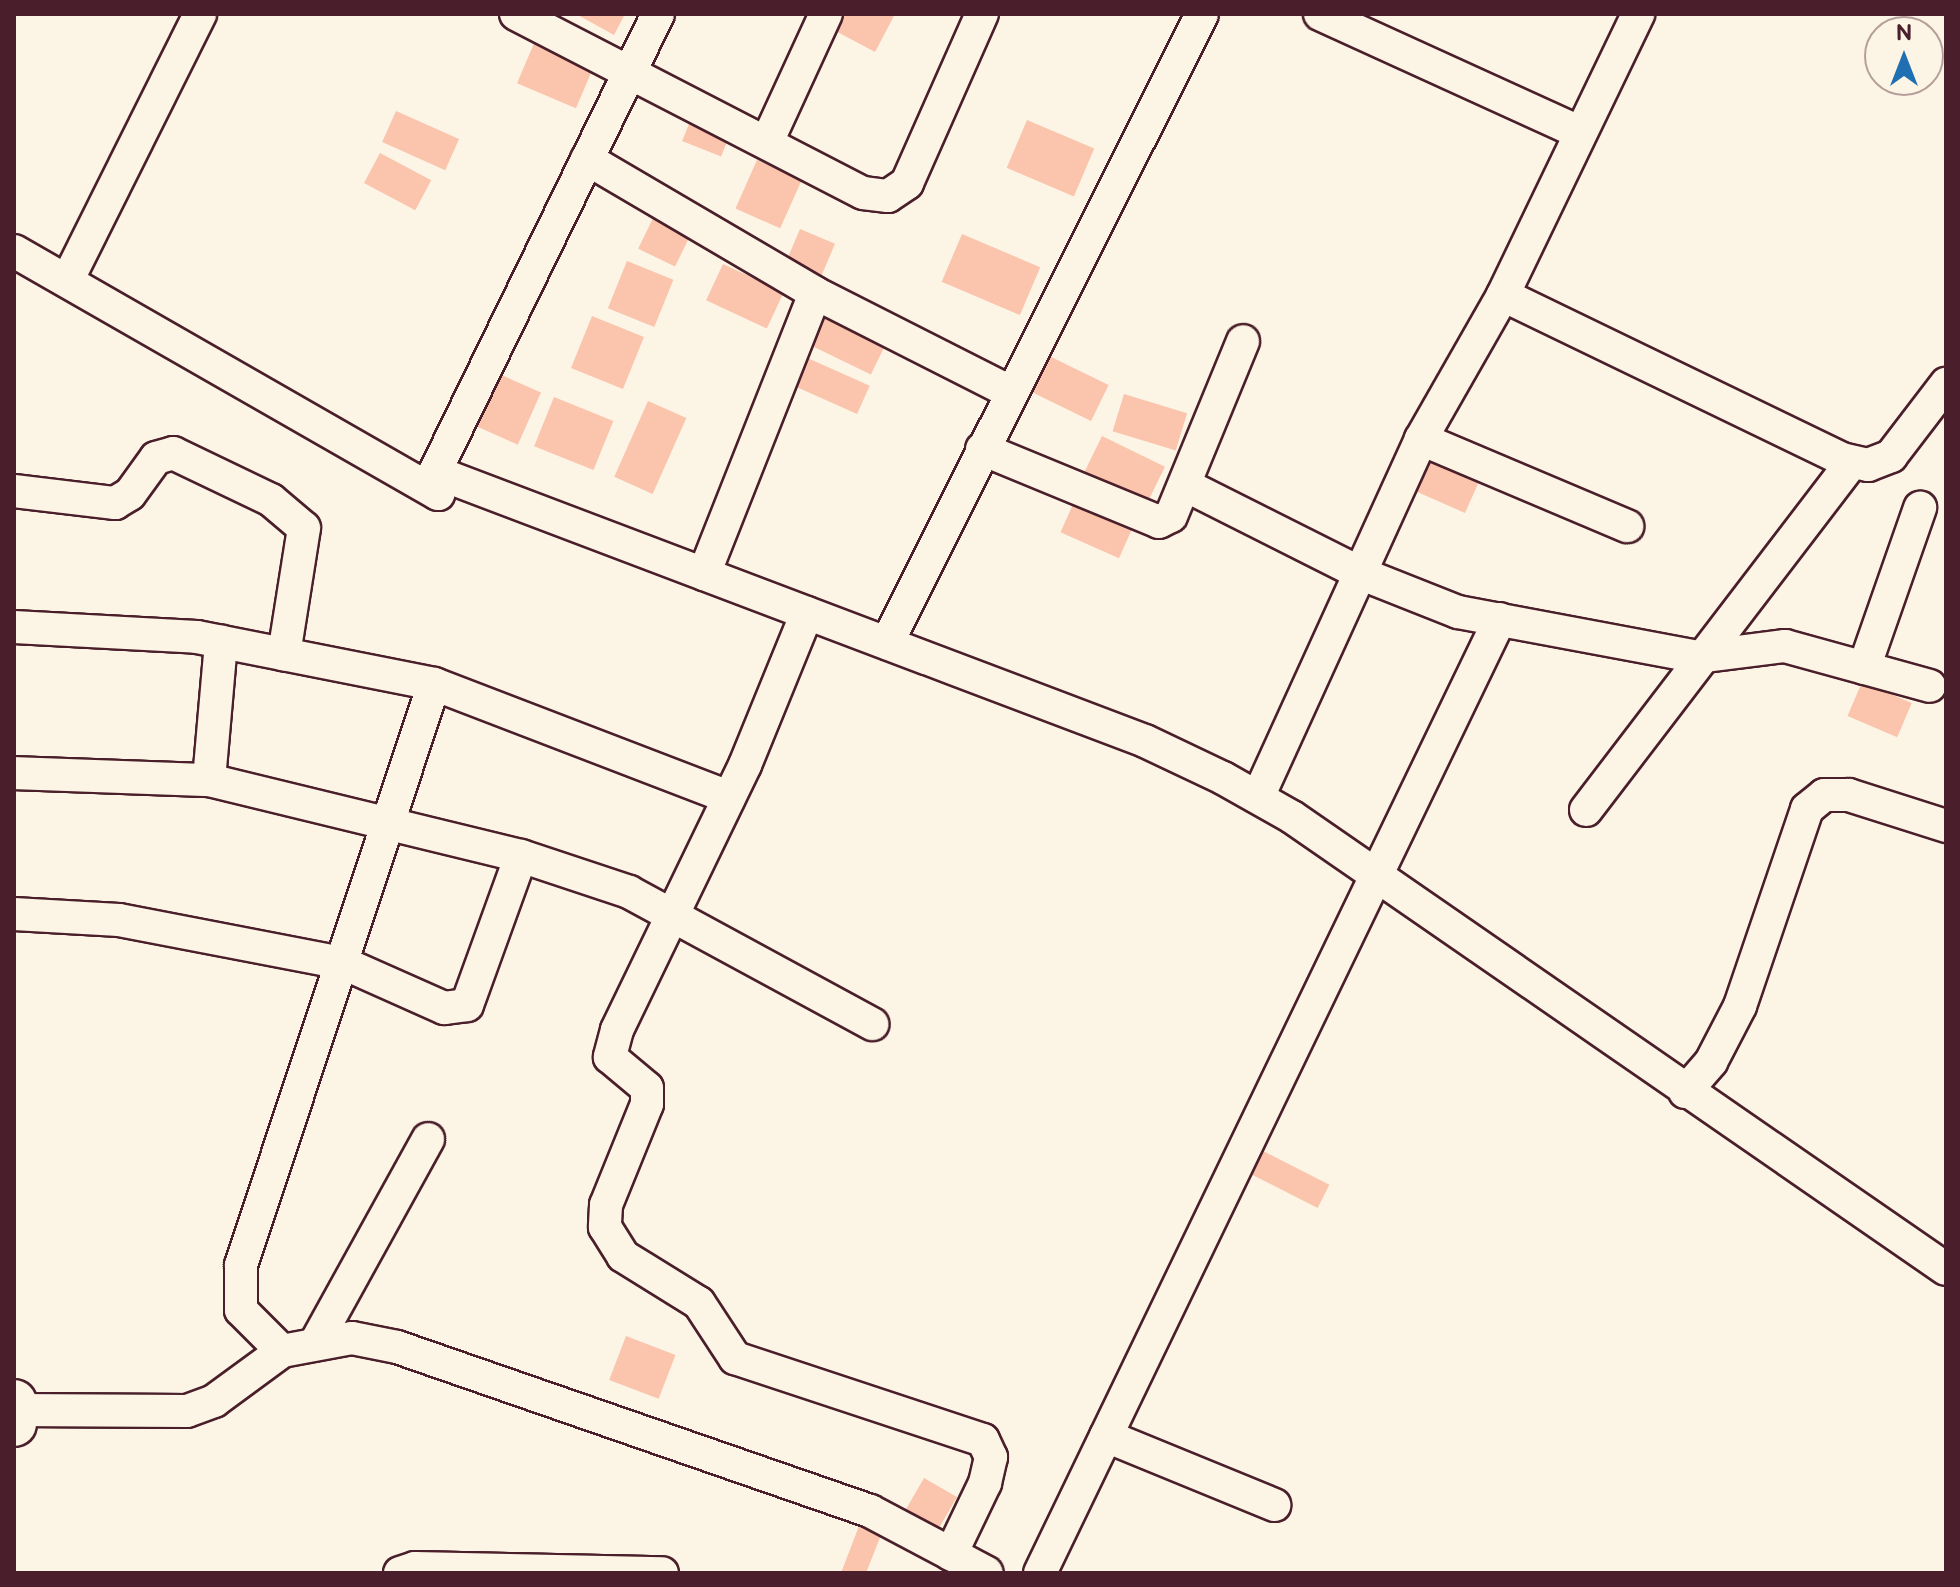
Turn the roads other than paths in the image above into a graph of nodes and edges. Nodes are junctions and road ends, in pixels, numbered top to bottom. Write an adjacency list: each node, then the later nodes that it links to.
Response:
1 (200, 14): 14 (street)
2 (516, 14): 9 (street)
3 (658, 14): 9 (street)
4 (826, 14): 11 (street)
5 (982, 14): 11 (street)
6 (1202, 14): 19 (street)
7 (1320, 14): 10 (street)
8 (1638, 14): 10 (street)
9 (630, 69): 11 (street); 12 (street)
10 (1577, 131): 16 (street)
11 (767, 142)
12 (587, 159): 15 (street); 23 (street)
13 (14, 251): 14 (street)
14 (68, 279): 23 (street)
15 (815, 293): 19 (street); 28 (street)
16 (1503, 295): 20 (street); 22 (street)
17 (1243, 341): 24 (street)
18 (1946, 384): 22 (street)
19 (1010, 392): 21 (street)
20 (1421, 439): 27 (street); 29 (street)
21 (982, 449): 24 (street); 34 (street)
22 (1852, 462): 36 (street)
23 (435, 472): 28 (street)
24 (1185, 485): 29 (street)
25 (14, 491): 35 (street)
26 (1920, 508): 37 (street)
27 (1627, 526)
28 (704, 574): 30 (street)
29 (1362, 574): 31 (street); 43 (street)
30 (807, 613): 34 (street); 42 (street)
31 (1500, 619): 36 (street); 48 (street)
32 (14, 627): 33 (street)
33 (221, 642): 35 (street); 41 (street)
34 (887, 643): 43 (street)
35 (284, 654): 38 (street)
36 (1698, 657): 37 (street); 44 (street)
37 (1864, 668): 39 (street)
38 (434, 684): 42 (street); 45 (street)
39 (1930, 686)
40 (14, 773): 41 (street)
41 (209, 780): 45 (street)
42 (729, 797): 49 (street)
43 (1258, 797): 48 (street)
44 (1586, 810)
45 (389, 822): 47 (street); 51 (street)
46 (1946, 826): 53 (street)
47 (521, 856): 49 (street); 51 (street)
48 (1376, 874): 53 (street); 61 (street)
49 (669, 913): 52 (street); 63 (street)
50 (14, 914): 51 (street)
51 (343, 963): 57 (street)
52 (872, 1024)
53 (1685, 1092): 55 (street)
54 (428, 1139): 56 (street)
55 (1946, 1269)
56 (315, 1344): 57 (street); 63 (street)
57 (282, 1351): 59 (street)
58 (14, 1402): 59 (main road)
59 (14, 1410): 60 (main road)
60 (14, 1424)
61 (1106, 1436): 62 (street); 67 (street)
62 (1274, 1505)
63 (951, 1554): 66 (street)
64 (400, 1573): 65 (street)
65 (662, 1573)
66 (987, 1573)
67 (1040, 1573)

